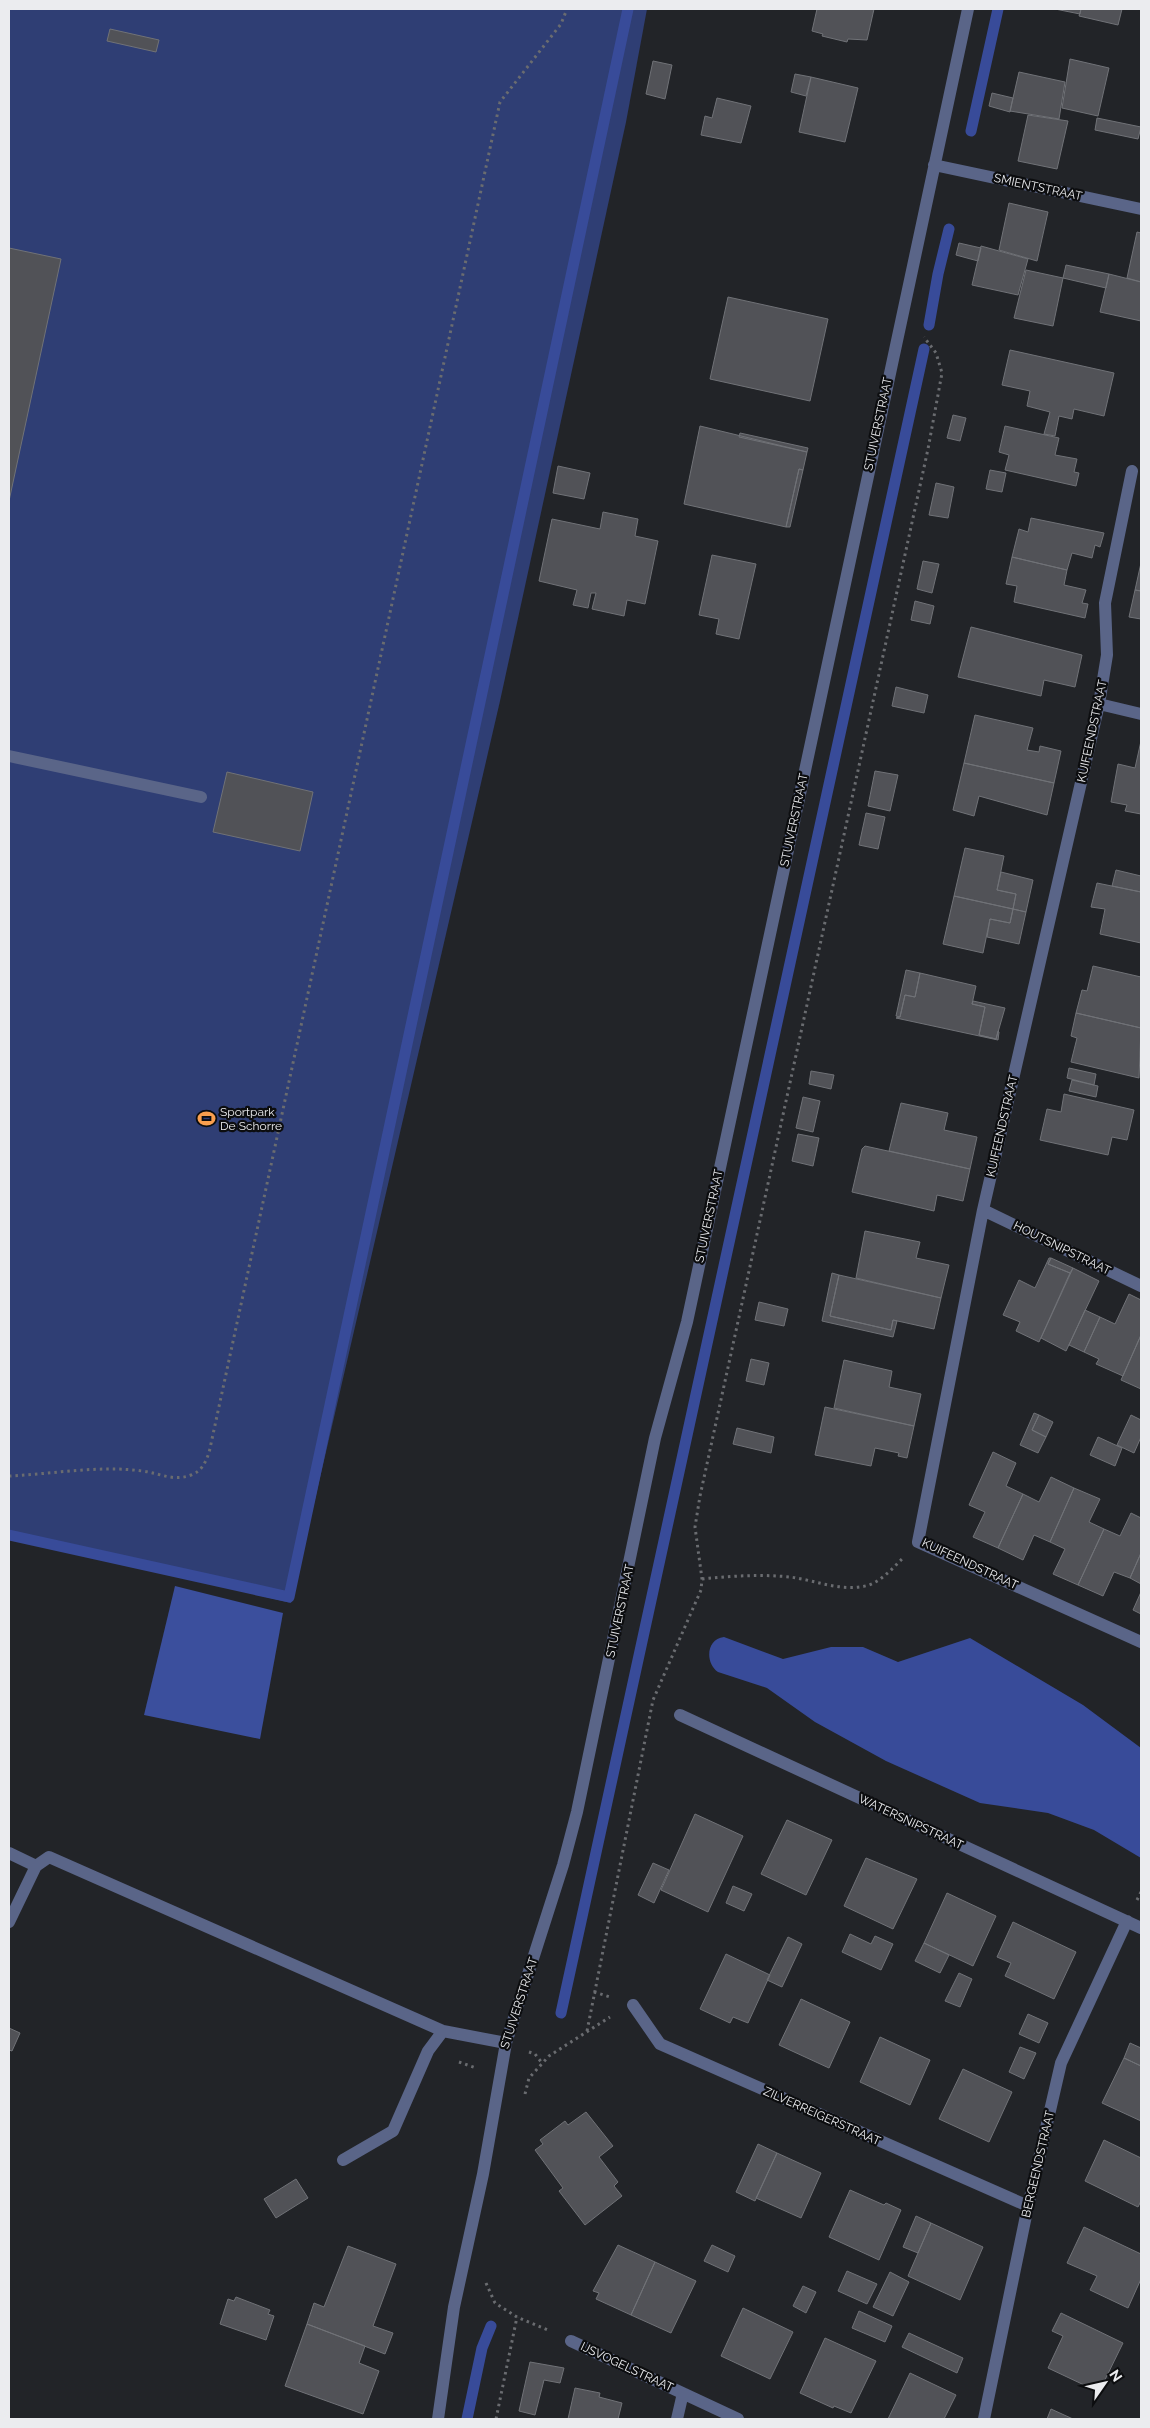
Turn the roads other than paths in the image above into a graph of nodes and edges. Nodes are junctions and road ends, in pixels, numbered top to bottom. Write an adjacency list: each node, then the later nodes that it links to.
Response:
1 (968, 9): 2 (street, STUIVERSTRAAT)
2 (934, 165): 3 (street, SMIENTSTRAAT); 20 (street, STUIVERSTRAAT)
3 (1141, 209)
4 (1132, 471): 5 (street, KUIFEENDSTRAAT)
5 (1099, 704): 6 (street); 9 (street, KUIFEENDSTRAAT)
6 (1141, 714)
7 (9, 756): 8 (street)
8 (201, 797)
9 (982, 1210): 10 (street, HOUTSNIPSTRAAT); 11 (street, KUIFEENDSTRAAT)
10 (1141, 1286)
11 (1141, 1642)
12 (680, 1715): 15 (street, WATERSNIPSTRAAT)
13 (9, 1853): 14 (street)
14 (36, 1866): 16 (street); 19 (street)
15 (1127, 1921): 17 (street, WATERSNIPSTRAAT); 22 (street, BERGEENDSTRAAT)
16 (9, 1922)
17 (1141, 1928)
18 (633, 2004): 22 (street, ZILVERREIGERSTRAAT)
19 (443, 2032): 20 (street); 21 (street)
20 (506, 2043): 25 (street, STUIVERSTRAAT)
21 (343, 2160)
22 (1028, 2206): 28 (street, BERGEENDSTRAAT)
23 (571, 2341): 24 (street, IJSVOGELSTRAAT)
24 (683, 2393): 26 (street, IJSVOGELSTRAAT); 27 (street, IJSVOGELSTRAAT)
25 (438, 2419)
26 (677, 2419)
27 (738, 2419)
28 (984, 2419)

